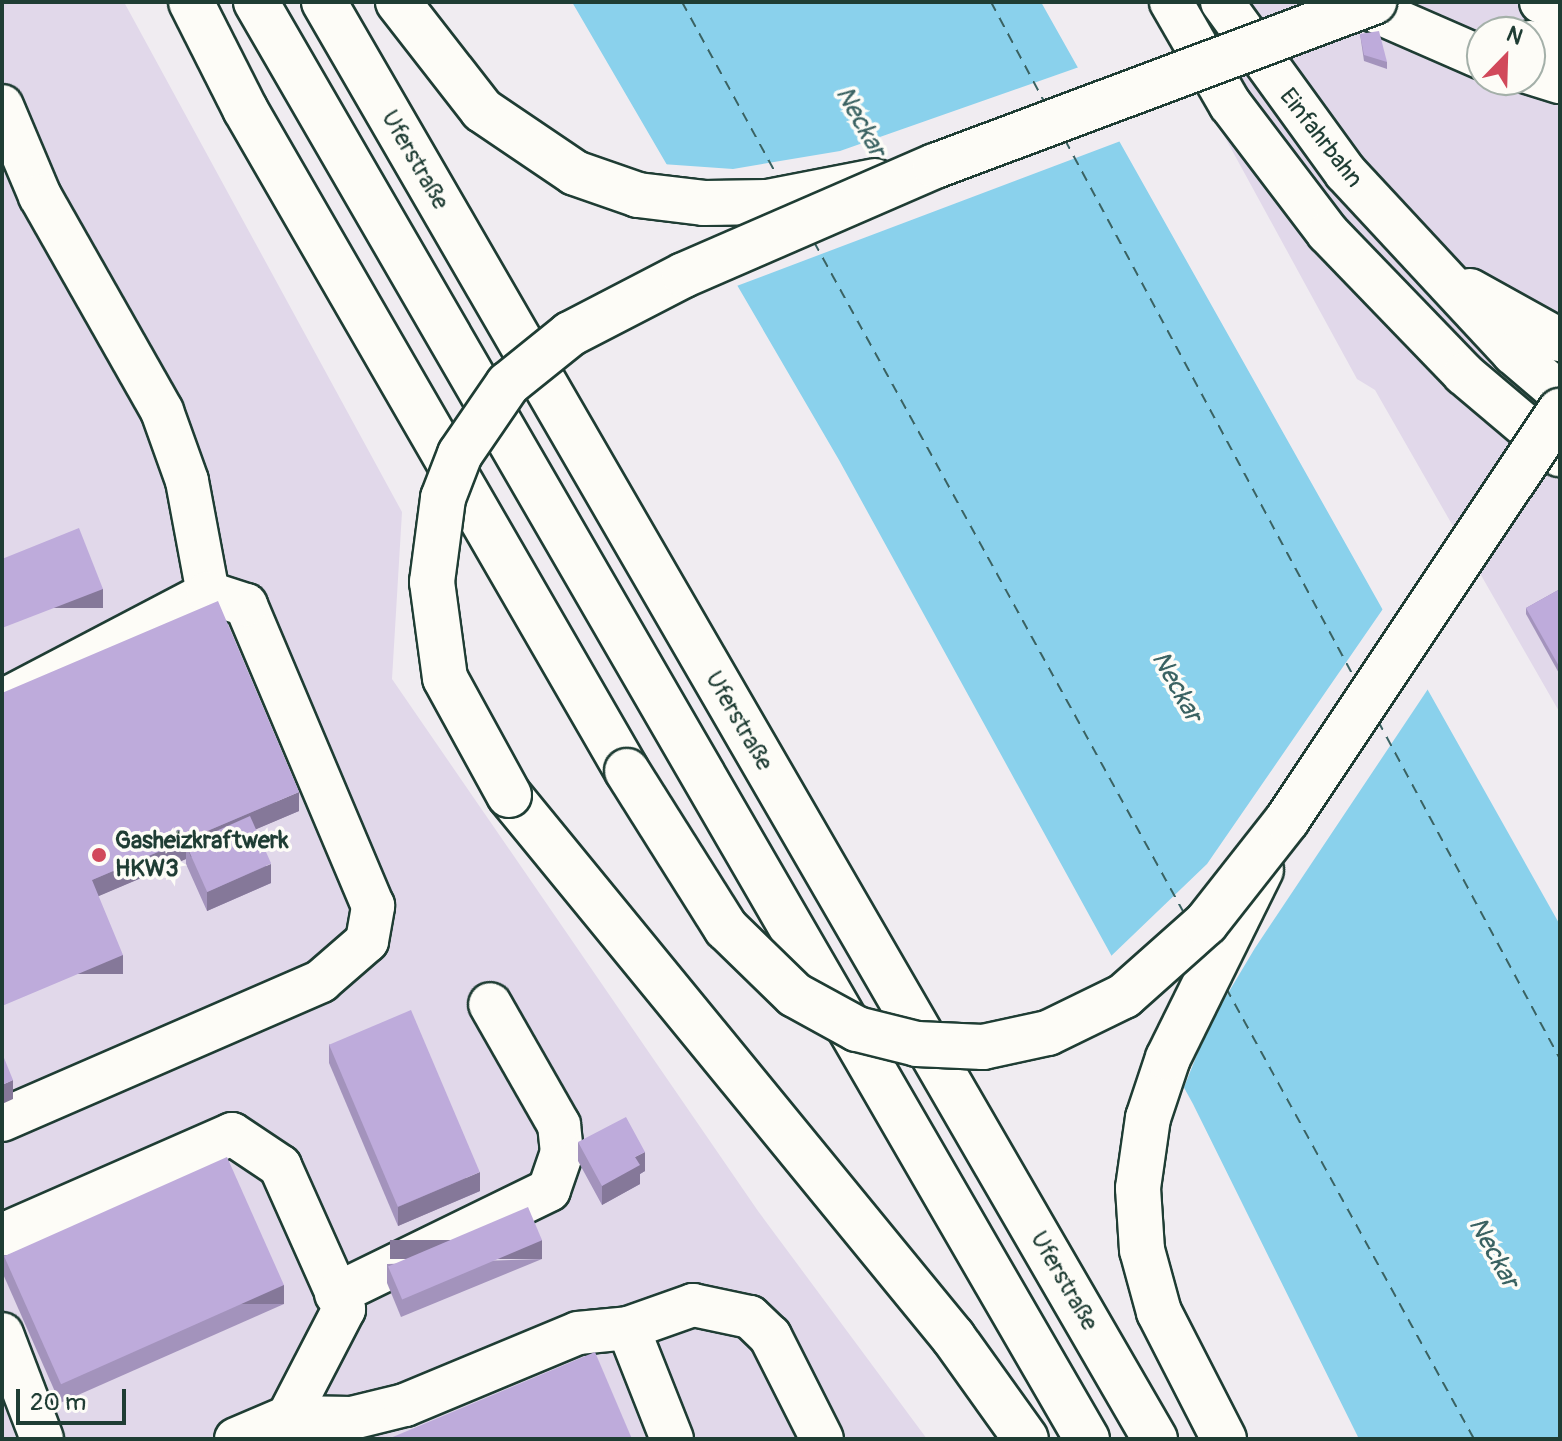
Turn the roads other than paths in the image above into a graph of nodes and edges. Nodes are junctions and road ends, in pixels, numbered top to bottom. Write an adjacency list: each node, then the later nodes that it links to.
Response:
1 (191, 2): 23 (highway, bridge)
2 (256, 2): 36 (highway)
3 (324, 2): 37 (highway, Uferstraße)
4 (398, 2): 15 (highway, bridge)
5 (1171, 2): 20 (street)
6 (1222, 2): 16 (street, Einfahrbahn)
7 (1354, 2): 13 (street)
8 (1374, 2): 15 (highway, bridge)
9 (1413, 2): 12 (street)
10 (1541, 2): 11 (street)
11 (1560, 8)
12 (1466, 22)
13 (1466, 51)
14 (2, 106): 21 (street)
15 (935, 166): 35 (highway, bridge)
16 (1429, 267): 17 (street, Einfahrbahn); 18 (street, Einfahrbahn)
17 (1560, 340)
18 (1560, 393)
19 (1560, 411): 23 (highway, bridge)
20 (1560, 455)
21 (208, 593): 22 (street); 25 (street)
22 (2, 701)
23 (1287, 820): 38 (highway, bridge)
24 (490, 1004): 27 (street)
25 (2, 1120)
26 (2, 1235): 27 (street)
27 (336, 1294): 30 (street)
28 (628, 1328): 30 (street); 33 (street); 34 (street)
29 (2, 1334): 31 (street)
30 (288, 1417): 32 (street)
31 (42, 1439)
32 (236, 1439)
33 (672, 1439)
34 (822, 1439)
35 (1026, 1439)
36 (1087, 1439)
37 (1155, 1439)
38 (1224, 1439)

